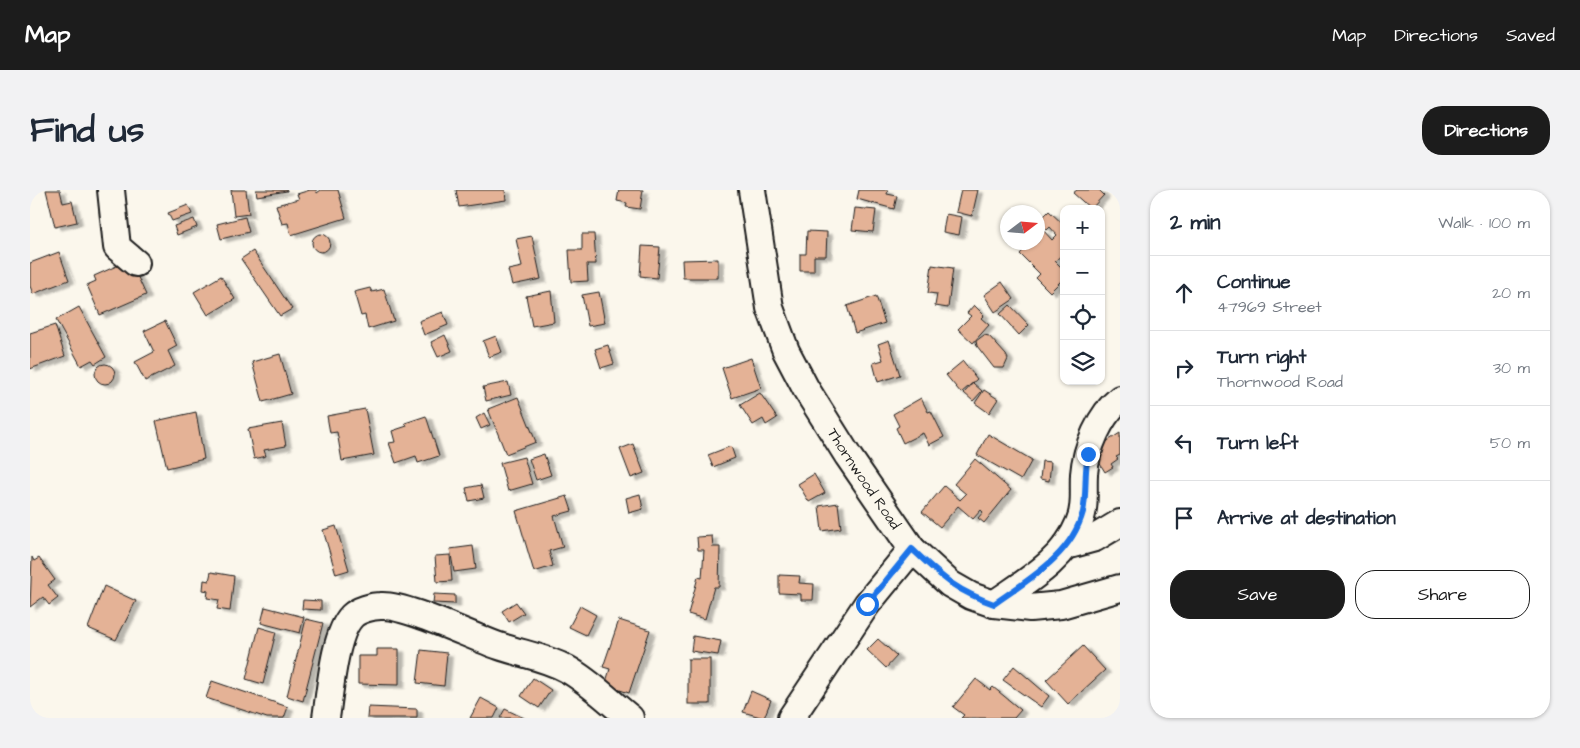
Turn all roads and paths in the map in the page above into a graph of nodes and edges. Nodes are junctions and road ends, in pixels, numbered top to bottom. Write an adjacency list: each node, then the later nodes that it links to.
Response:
1 (111, 190): 3 (street)
2 (752, 190): 7 (street, Thornwood Road)
3 (136, 263)
4 (1120, 399): 6 (street)
5 (1120, 523): 6 (street)
6 (1066, 546): 9 (street)
7 (912, 549): 9 (street, Thornwood Road); 12 (street)
8 (1120, 588): 9 (street, Thornwood Road)
9 (994, 604)
10 (326, 718): 11 (street)
11 (630, 718)
12 (791, 718)

